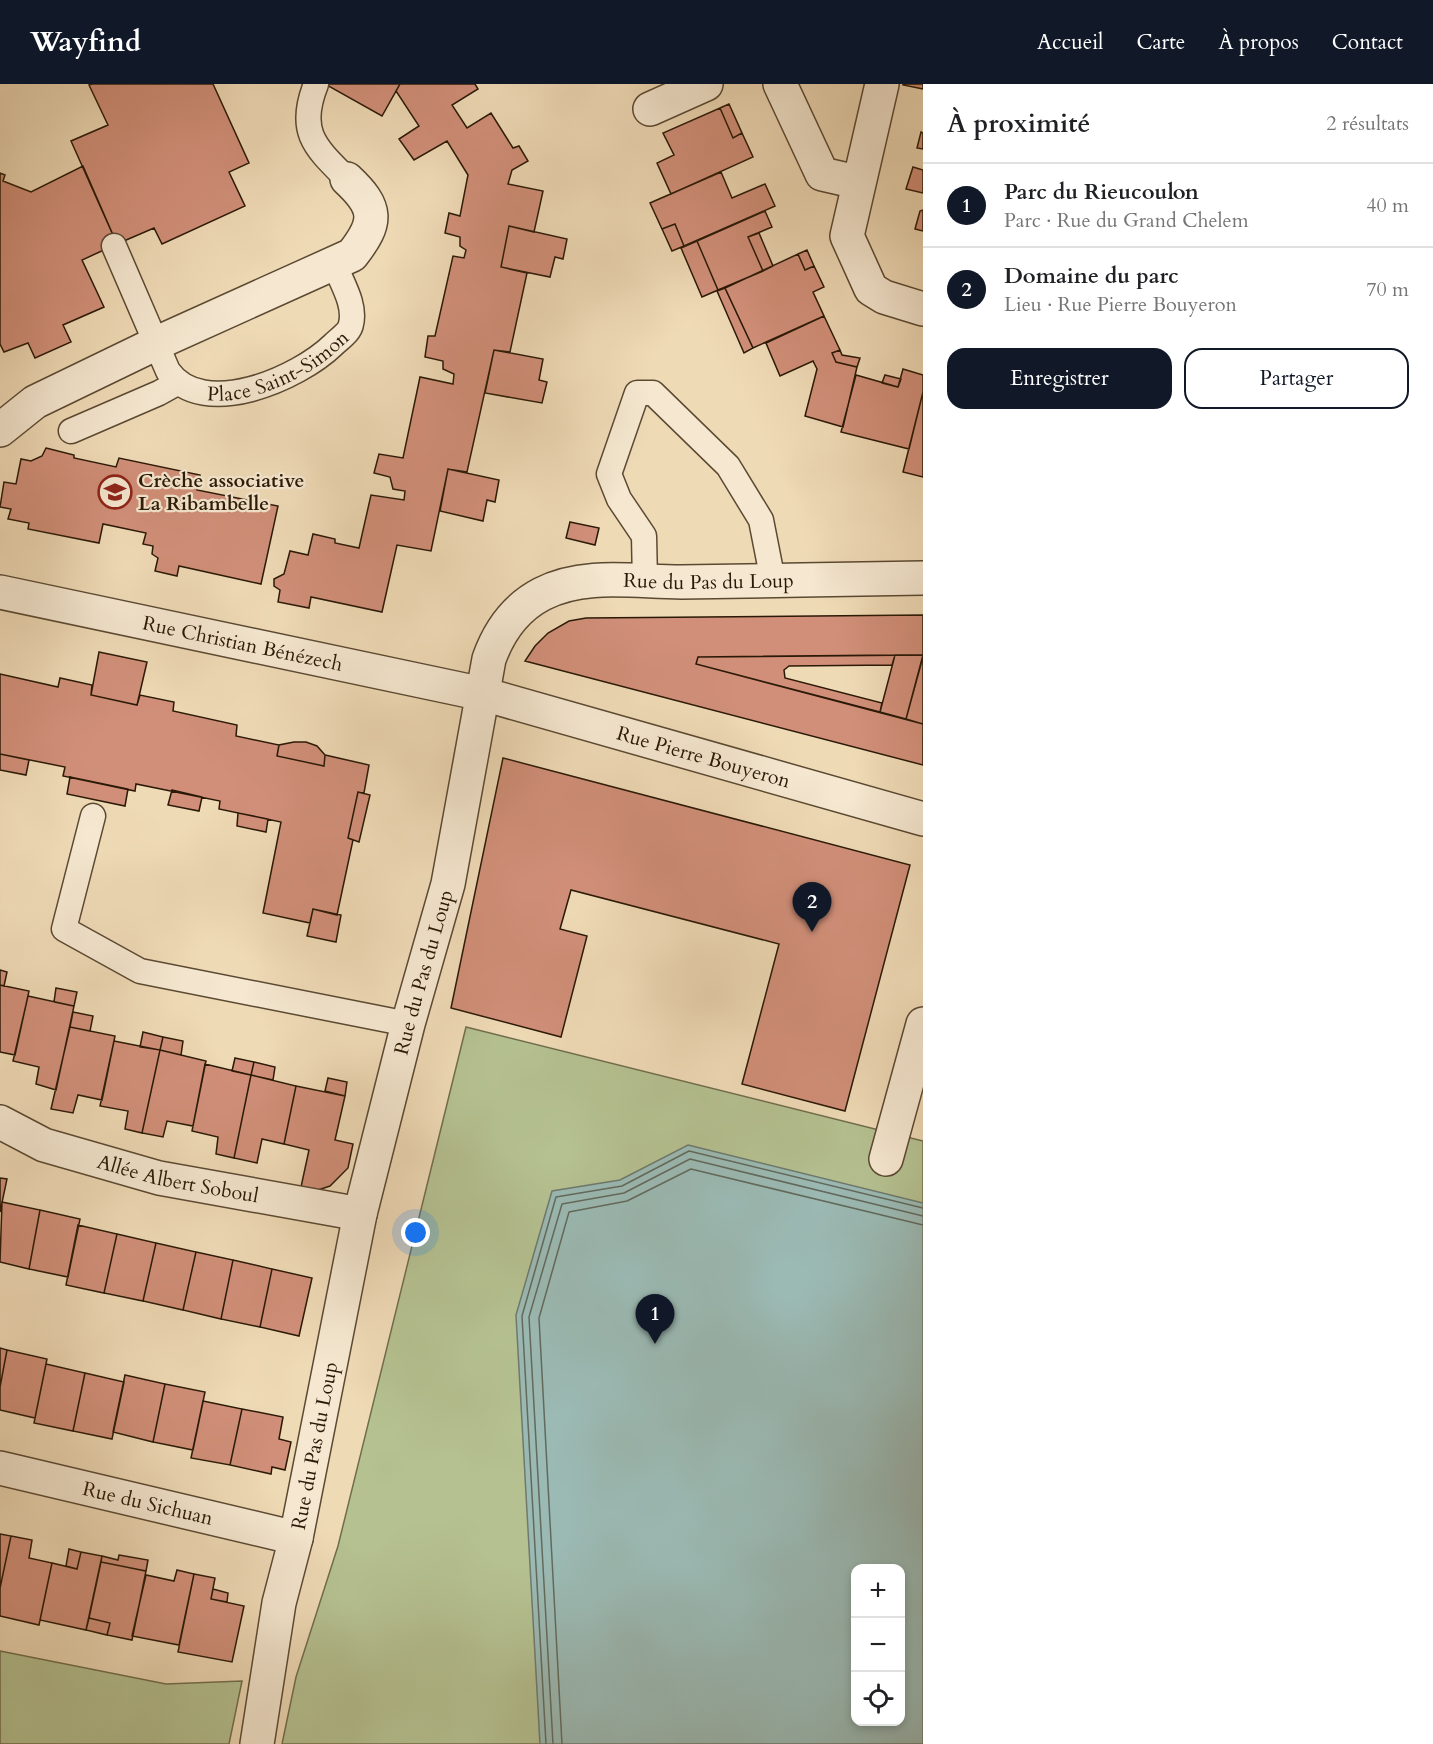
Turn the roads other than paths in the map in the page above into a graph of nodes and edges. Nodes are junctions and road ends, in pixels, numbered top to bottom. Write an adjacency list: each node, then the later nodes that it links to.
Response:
1 (316, 84): 6 (lane)
2 (706, 84): 5 (street)
3 (780, 84): 7 (street)
4 (882, 84): 7 (street)
5 (650, 109)
6 (347, 179): 9 (street)
7 (857, 182): 10 (street)
8 (114, 246): 11 (lane, Place Saint-Simon)
9 (334, 263): 11 (street); 12 (lane, Place Saint-Simon)
10 (923, 309)
11 (157, 343): 12 (lane, Place Saint-Simon); 13 (street)
12 (177, 383): 14 (lane)
13 (0, 430)
14 (71, 431)
15 (923, 578): 16 (street, Rue du Pas du Loup)
16 (773, 581): 17 (street, Rue du Pas du Loup); 17 (lane)
17 (645, 582): 19 (street, Rue du Pas du Loup)
18 (0, 592): 19 (street, Rue Christian Bénézech)
19 (483, 694): 21 (street, Rue Pierre Bouyeron); 22 (street, Rue du Pas du Loup)
20 (93, 816): 22 (lane)
21 (923, 819)
22 (408, 1024): 26 (street, Rue du Pas du Loup)
23 (923, 1024): 25 (street)
24 (0, 1122): 26 (street, Allée Albert Soboul)
25 (886, 1159)
26 (360, 1214): 28 (street, Rue du Pas du Loup)
27 (0, 1468): 28 (street, Rue du Sichuan)
28 (296, 1538): 29 (street, Rue du Pas du Loup)
29 (256, 1744)

